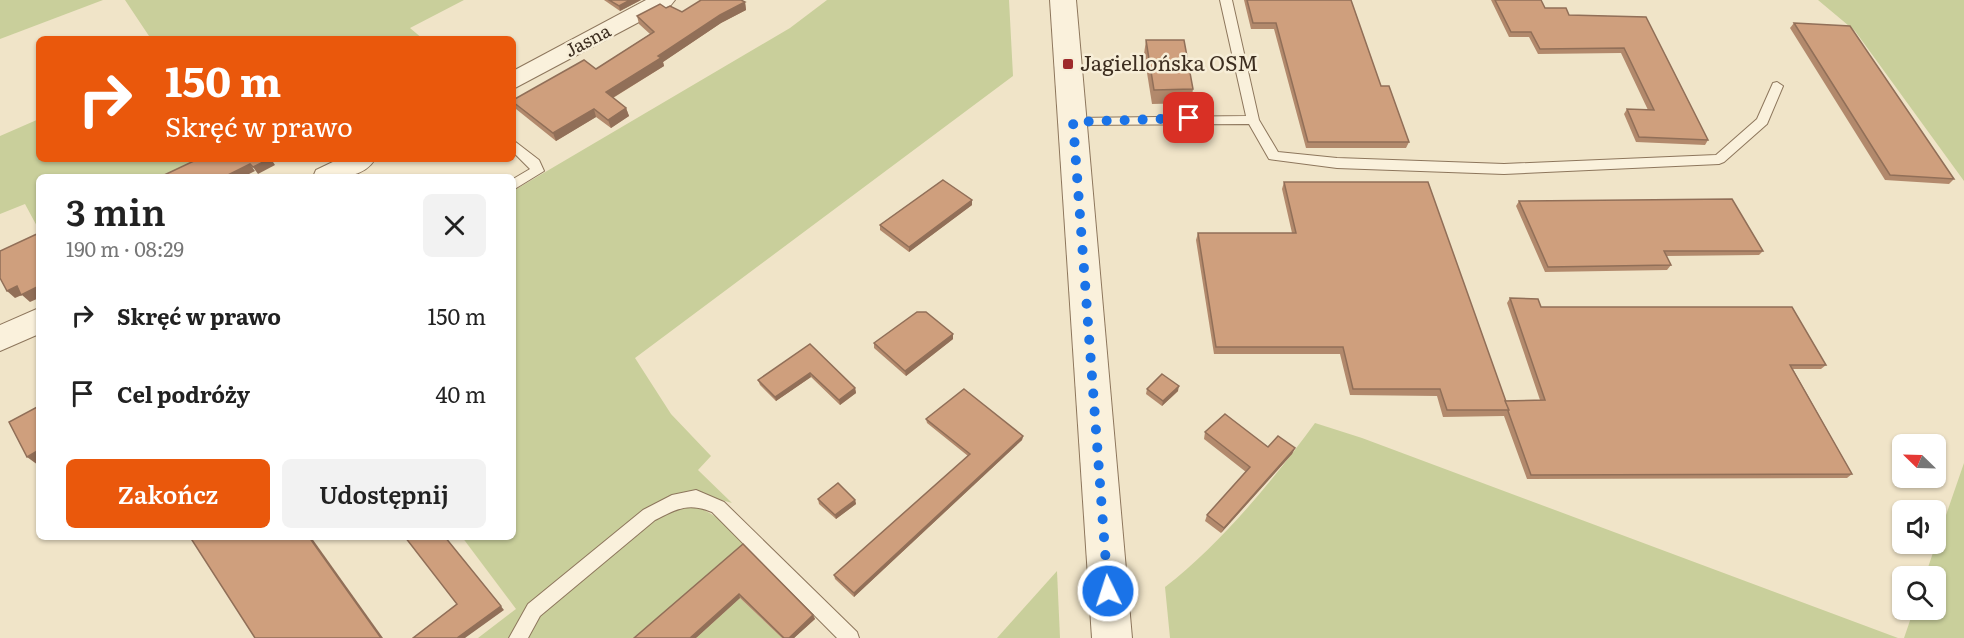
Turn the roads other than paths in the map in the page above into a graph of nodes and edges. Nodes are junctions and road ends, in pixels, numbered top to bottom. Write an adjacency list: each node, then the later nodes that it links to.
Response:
1 (663, 0): 4 (street, Jasna)
2 (1063, 0): 7 (street)
3 (1226, 0): 6 (lane)
4 (516, 79)
5 (1777, 86): 6 (lane)
6 (1252, 120): 7 (lane)
7 (1073, 122): 16 (street)
8 (516, 147): 11 (lane)
9 (356, 162): 10 (street)
10 (332, 174)
11 (516, 183)
12 (36, 321): 13 (street)
13 (0, 339)
14 (843, 636): 15 (lane)
15 (518, 638)
16 (1112, 638)

